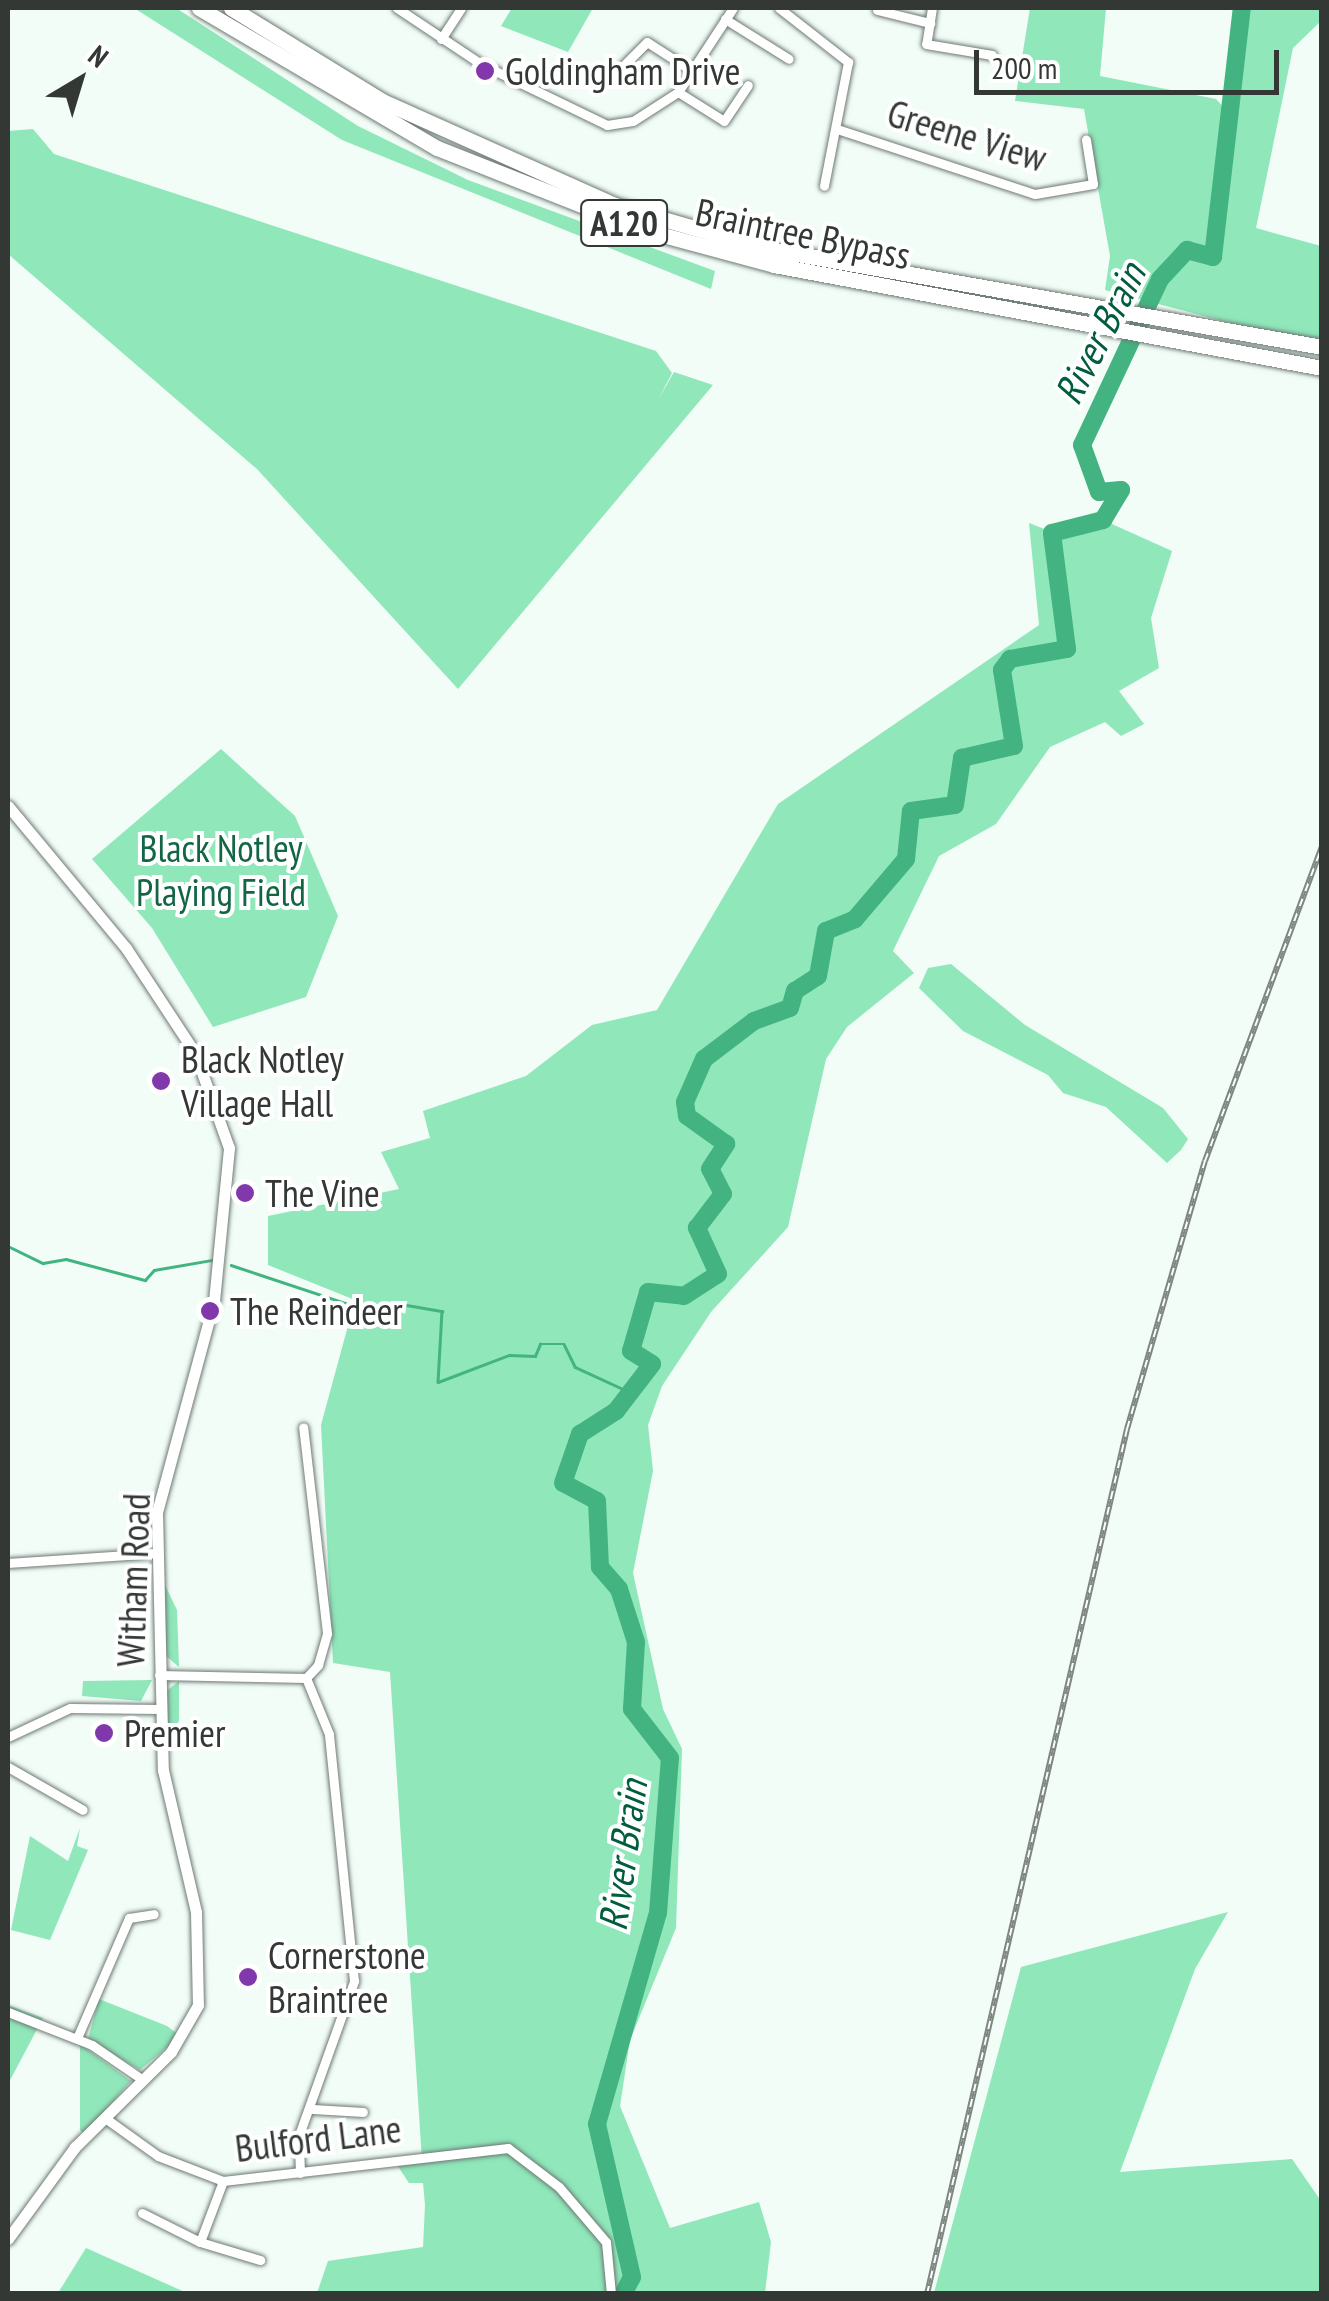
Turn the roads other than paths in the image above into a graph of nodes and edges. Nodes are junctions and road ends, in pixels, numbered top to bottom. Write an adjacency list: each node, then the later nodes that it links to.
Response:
1 (199, 8): 22 (highway, Braintree Bypass / A120)
2 (231, 8): 21 (highway, Braintree Bypass / A120)
3 (397, 8): 11 (street)
4 (461, 8): 11 (street)
5 (733, 8): 9 (street)
6 (779, 8): 18 (street)
7 (932, 8): 10 (street)
8 (877, 10): 10 (street)
9 (725, 20): 13 (street); 14 (street)
10 (930, 23): 12 (street)
11 (440, 39): 17 (street)
12 (992, 55)
13 (789, 59)
14 (692, 71): 15 (street); 17 (street)
15 (617, 72)
16 (748, 85): 17 (street)
17 (678, 92)
18 (838, 129): 19 (street, Greene View); 20 (street)
19 (1086, 140)
20 (824, 186)
21 (1322, 348)
22 (1322, 368)
23 (8, 806): 24 (street, Witham Road)
24 (12, 818): 26 (street, Witham Road)
25 (303, 1426): 29 (street)
26 (157, 1553): 27 (street); 28 (street, Witham Road)
27 (8, 1563)
28 (159, 1675): 29 (street); 30 (street, Witham Road)
29 (306, 1678): 38 (street)
30 (160, 1709): 31 (street); 37 (street, Witham Road)
31 (8, 1737)
32 (8, 1767): 33 (street)
33 (83, 1810)
34 (154, 1914): 36 (street)
35 (8, 2012): 36 (street)
36 (77, 2038): 37 (street)
37 (143, 2080): 40 (street, Witham Road)
38 (313, 2108): 39 (street); 41 (street)
39 (363, 2112)
40 (105, 2118): 42 (street, Bulford Lane); 44 (street, Witham Road)
41 (300, 2173): 42 (street, Bulford Lane); 47 (street, Bulford Lane)
42 (223, 2180): 45 (street)
43 (142, 2213): 45 (street)
44 (9, 2231)
45 (200, 2242): 46 (street)
46 (260, 2260)
47 (611, 2292)

